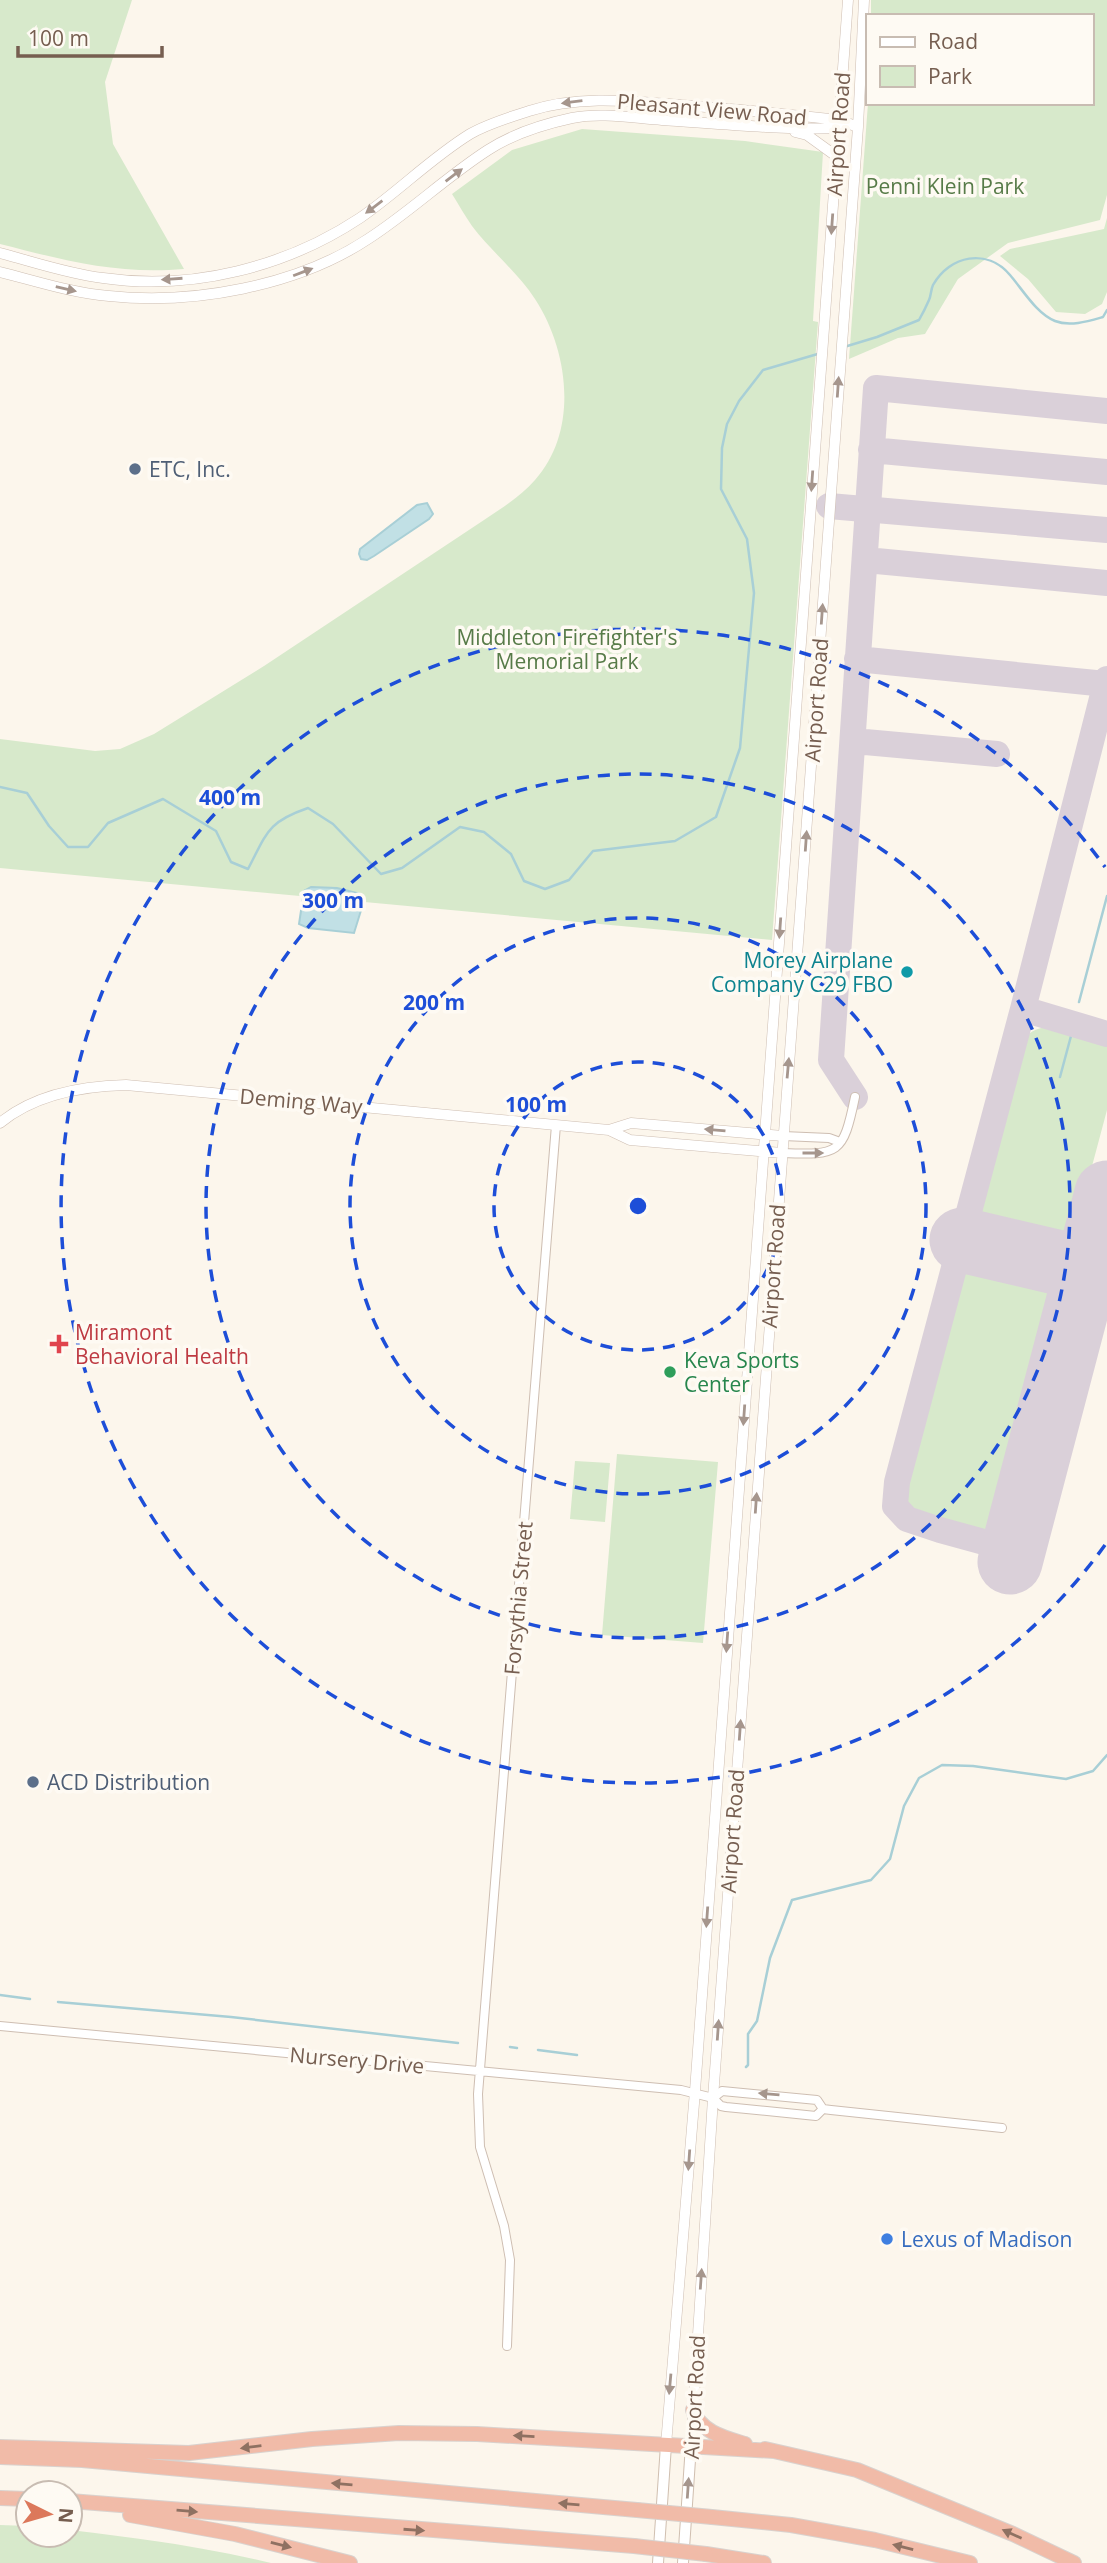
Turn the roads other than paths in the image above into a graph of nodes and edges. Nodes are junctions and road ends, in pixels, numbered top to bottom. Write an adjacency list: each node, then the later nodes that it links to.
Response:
1 (848, 0): 3 (street, Airport Road)
2 (864, 0): 4 (street, Airport Road)
3 (839, 124): 4 (street, Pleasant View Road); 5 (street, Pleasant View Road); 6 (street, Airport Road); 7 (street, Pleasant View Road, one-way to 7)
4 (858, 127): 14 (street, Airport Road, one-way to 4)
5 (781, 128): 6 (street); 8 (street, Pleasant View Road, one-way to 5)
6 (836, 156): 13 (street, Airport Road, one-way to 13)
7 (0, 253)
8 (0, 272)
9 (855, 1097): 15 (street)
10 (0, 1122): 11 (street, Deming Way)
11 (556, 1125): 12 (street, Deming Way); 19 (street, Forsythia Street)
12 (609, 1130): 13 (street, Deming Way, one-way to 12); 16 (street, Deming Way)
13 (765, 1134): 14 (street, Deming Way); 16 (street, Airport Road)
14 (783, 1136): 15 (street); 17 (street, Airport Road)
15 (840, 1142): 17 (street, one-way to 15)
16 (763, 1151): 17 (street, Deming Way); 20 (street, Airport Road, one-way to 20)
17 (782, 1153): 21 (street, Airport Road, one-way to 17)
18 (0, 2026): 19 (street, Nursery Drive)
19 (480, 2071): 20 (street, Nursery Drive); 24 (street, Forsythia Street)
20 (695, 2091): 21 (street, Nursery Drive); 26 (street, Airport Road, one-way to 26)
21 (713, 2098): 22 (street, Nursery Drive); 22 (street, one-way to 21); 25 (street, Airport Road, one-way to 21)
22 (823, 2109): 23 (street)
23 (1002, 2128)
24 (506, 2346)
25 (693, 2410): 27 (street, Airport Road); 29 (highway)
26 (666, 2445): 27 (highway); 28 (highway, one-way to 28); 34 (main road, Airport Road)
27 (691, 2445): 29 (highway); 35 (main road, Airport Road, one-way to 27)
28 (0, 2447)
29 (774, 2451): 38 (highway, one-way to 29)
30 (0, 2457): 37 (highway, one-way to 30, bridge)
31 (84, 2503): 36 (highway, one-way to 36, bridge)
32 (84, 2505): 33 (highway, one-way to 33)
33 (350, 2563)
34 (658, 2563)
35 (683, 2563)
36 (764, 2563)
37 (970, 2563)
38 (1074, 2563)

